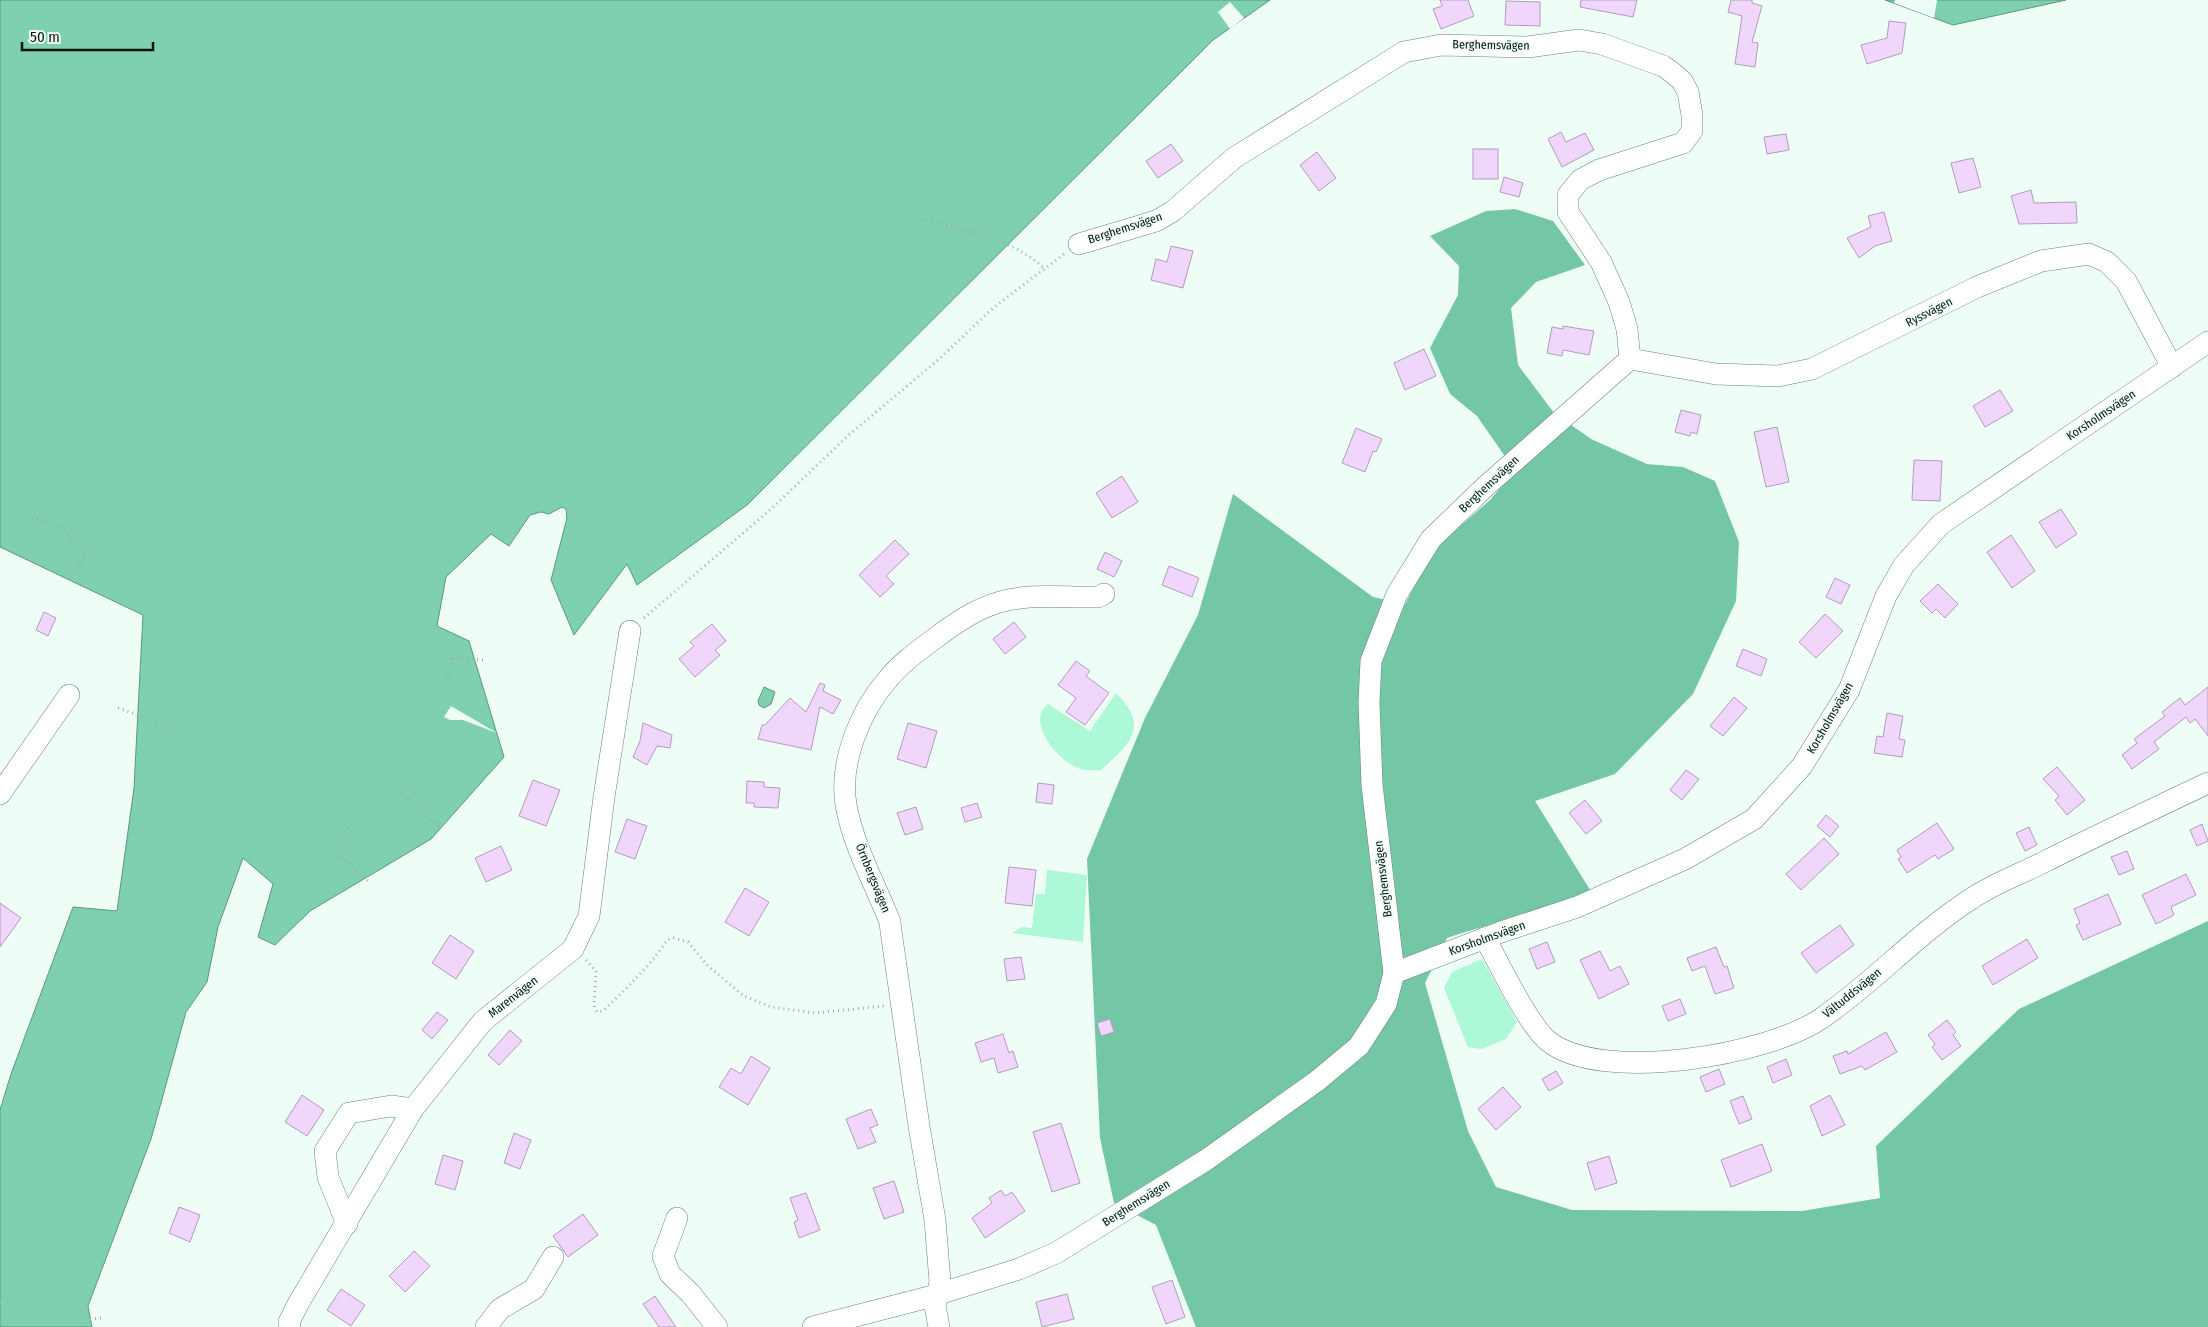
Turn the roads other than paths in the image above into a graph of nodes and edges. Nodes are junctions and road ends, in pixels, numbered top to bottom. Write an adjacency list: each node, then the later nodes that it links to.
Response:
1 (1079, 244): 3 (street, Berghemsvägen)
2 (2208, 342): 4 (street, Korsholmsvägen)
3 (1630, 359): 4 (street, Ryssvägen); 11 (street, Berghemsvägen)
4 (2172, 367): 10 (street, Korsholmsvägen)
5 (1104, 594): 16 (street, Örnbergsvägen)
6 (630, 631): 12 (street, Marenvägen)
7 (69, 694): 9 (street)
8 (2208, 784): 10 (street, Vältuddsvägen)
9 (0, 794)
10 (1484, 938): 11 (street, Korsholmsvägen)
11 (1394, 973): 16 (street, Berghemsvägen)
12 (413, 1109): 14 (street, Marenvägen); 14 (street)
13 (677, 1218): 19 (street)
14 (347, 1224): 17 (street, Marenvägen)
15 (553, 1257): 18 (street)
16 (937, 1294): 20 (street, Berghemsvägen); 21 (street, Örnbergsvägen)
17 (290, 1327)
18 (486, 1327)
19 (717, 1327)
20 (813, 1327)
21 (939, 1327)

